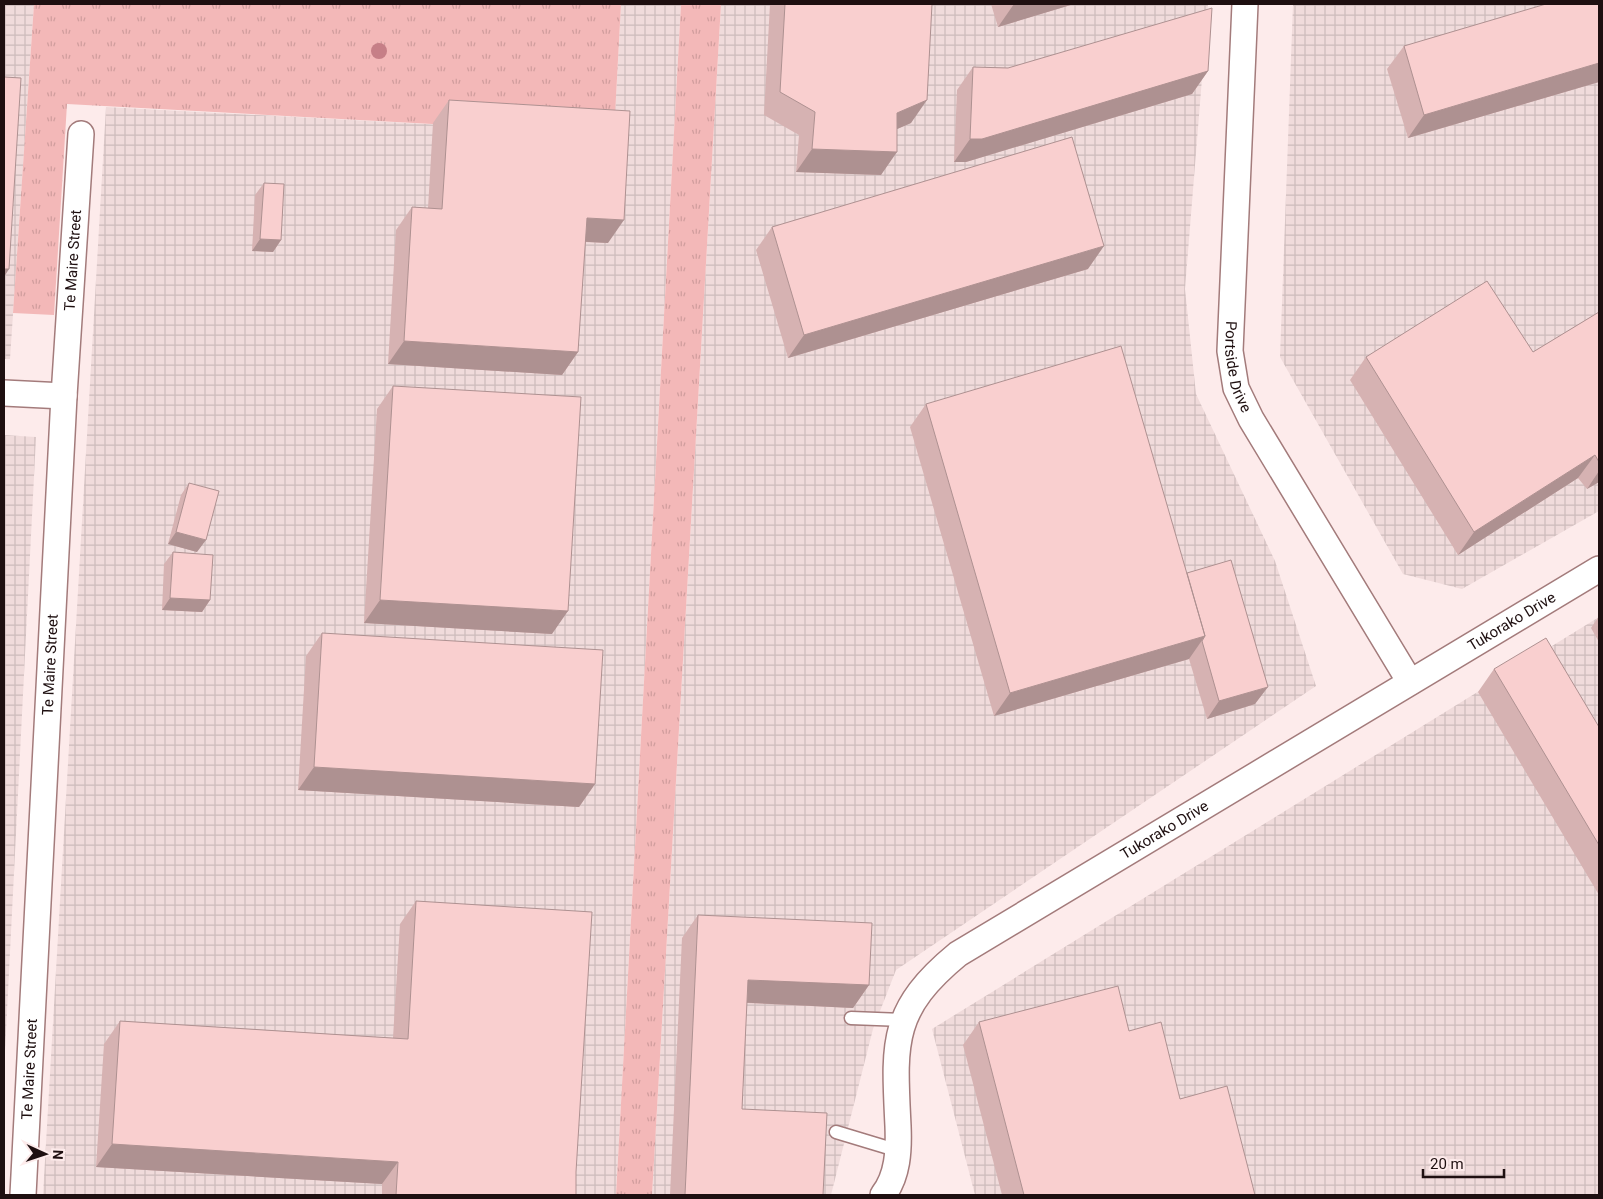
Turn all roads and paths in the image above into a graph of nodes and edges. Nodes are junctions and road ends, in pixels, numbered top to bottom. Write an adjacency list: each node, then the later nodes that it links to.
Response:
1 (1245, 4): 6 (street, Portside Drive)
2 (81, 134): 4 (street, Te Maire Street)
3 (4, 393): 4 (street)
4 (64, 396): 11 (street, Te Maire Street)
5 (1599, 569): 6 (street, Tukorako Drive)
6 (1410, 682): 8 (street, Tukorako Drive)
7 (851, 1018): 8 (lane)
8 (903, 1020): 10 (street, Tukorako Drive)
9 (836, 1132): 10 (lane)
10 (899, 1150): 12 (street, Tukorako Drive)
11 (23, 1195)
12 (883, 1195)

